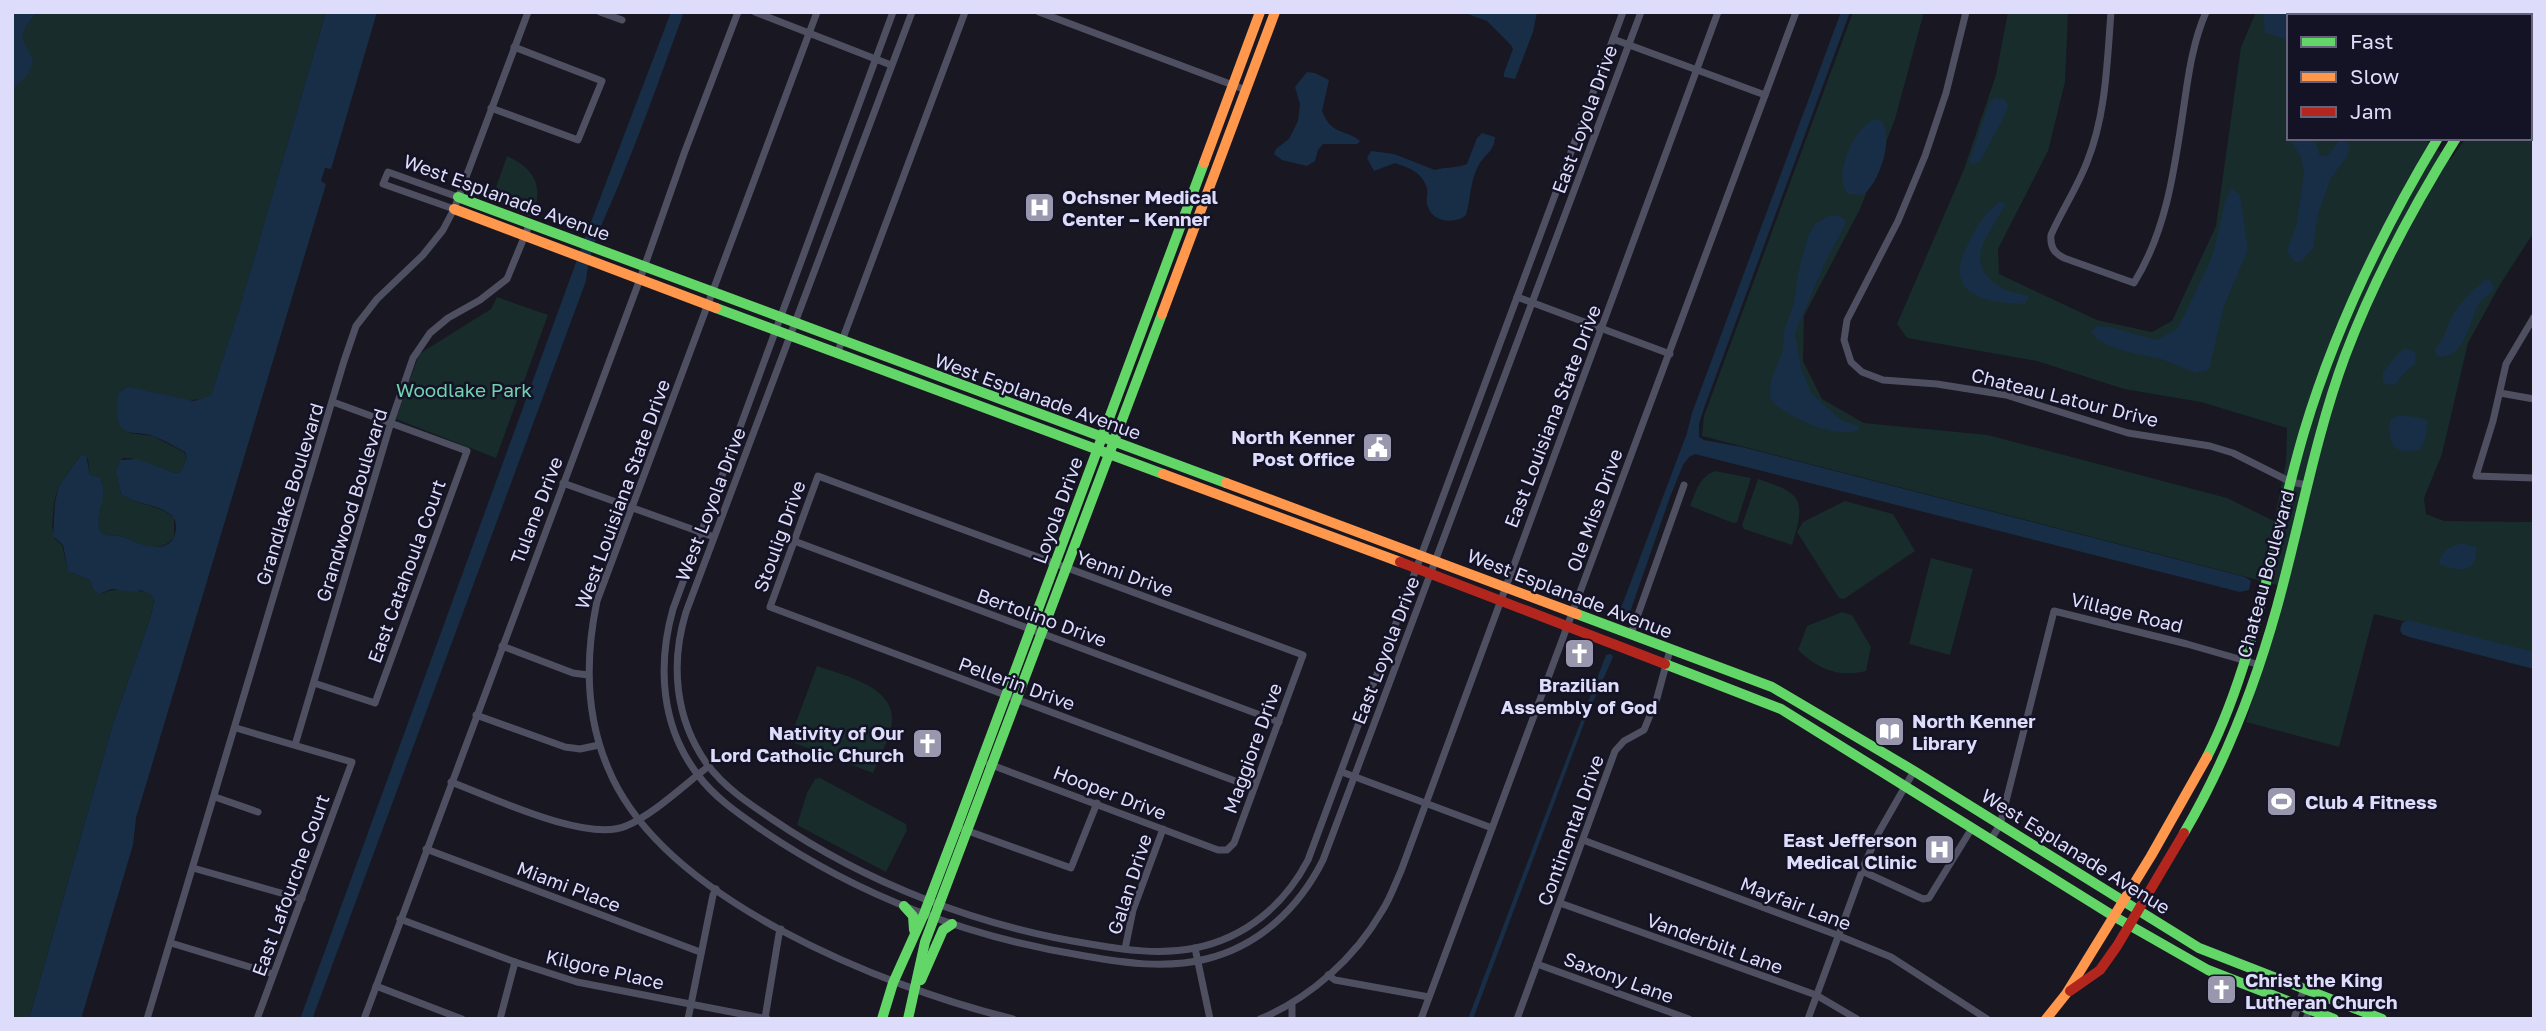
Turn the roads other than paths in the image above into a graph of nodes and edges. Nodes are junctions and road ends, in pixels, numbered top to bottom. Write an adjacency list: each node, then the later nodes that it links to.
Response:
1 (528, 12): 23 (street, Grandlake Boulevard)
2 (600, 12): 19 (street)
3 (738, 12): 39 (street, Tulane Drive)
4 (755, 12): 20 (street)
5 (817, 12): 20 (street, West Louisiana State Drive)
6 (893, 12): 24 (street, West Loyola Drive)
7 (912, 12): 25 (street, West Loyola Drive)
8 (965, 12): 51 (street)
9 (1039, 12): 27 (street)
10 (1260, 12): 27 (main road, Loyola Drive)
11 (1275, 12): 28 (main road, Loyola Drive)
12 (1623, 12): 21 (street, East Loyola Drive)
13 (1641, 12): 22 (street, East Loyola Drive)
14 (1718, 12): 26 (street, East Louisiana State Drive)
15 (1796, 12): 29 (street, Ole Miss Drive)
16 (1966, 12): 70 (street, Chateau Latour Drive)
17 (2111, 12): 18 (street)
18 (2206, 12)
19 (622, 20)
20 (809, 34): 24 (street); 41 (street, West Louisiana State Drive)
21 (1613, 39): 22 (street); 42 (street, East Loyola Drive)
22 (1629, 45): 26 (street); 43 (street, East Loyola Drive)
23 (514, 47): 30 (street, Grandlake Boulevard); 30 (street)
24 (876, 60): 25 (street); 46 (street, West Loyola Drive)
25 (891, 65): 47 (street, West Loyola Drive)
26 (1697, 70): 29 (street); 48 (street, East Louisiana State Drive)
27 (1232, 85): 28 (street); 33 (main road, Loyola Drive)
28 (1246, 90): 34 (main road, Loyola Drive)
29 (1765, 95): 53 (street, Ole Miss Drive)
30 (491, 108): 35 (street, Grandlake Boulevard)
31 (2437, 140): 58 (main road, Chateau Boulevard)
32 (2455, 140): 60 (main road, Chateau Boulevard)
33 (1194, 188): 34 (main road); 59 (main road, Loyola Drive)
34 (1208, 194): 61 (main road, Loyola Drive)
35 (458, 197): 36 (street, Grandlake Boulevard); 36 (street, West Esplanade Avenue); 37 (main road, West Esplanade Avenue)
36 (454, 209): 38 (main road, West Esplanade Avenue); 56 (street, Grandlake Boulevard)
37 (530, 223): 38 (street, Grandwood Boulevard); 39 (main road, West Esplanade Avenue)
38 (526, 236): 40 (main road, West Esplanade Avenue); 57 (street, Grandwood Boulevard)
39 (644, 266): 40 (street, Tulane Drive); 41 (main road, West Esplanade Avenue)
40 (639, 279): 44 (main road, West Esplanade Avenue); 69 (street, Tulane Drive)
41 (713, 291): 44 (street, West Louisiana State Drive); 46 (main road, West Esplanade Avenue)
42 (1517, 297): 43 (street); 84 (street, East Loyola Drive)
43 (1532, 303): 48 (street); 85 (street, East Loyola Drive)
44 (708, 304): 49 (main road, West Esplanade Avenue); 75 (street, West Louisiana State Drive)
45 (2534, 317): 54 (street)
46 (779, 318): 47 (main road, West Esplanade Avenue); 49 (street, West Loyola Drive)
47 (795, 323): 50 (street, West Loyola Drive); 51 (main road, West Esplanade Avenue)
48 (1602, 329): 53 (street); 92 (street, East Louisiana State Drive)
49 (775, 330): 50 (main road, West Esplanade Avenue); 79 (street, West Loyola Drive)
50 (790, 336): 52 (main road, West Esplanade Avenue); 80 (street, West Loyola Drive)
51 (842, 342): 52 (street); 59 (main road, West Esplanade Avenue)
52 (838, 354): 62 (main road, West Esplanade Avenue)
53 (1670, 354): 95 (street, Ole Miss Drive)
54 (2500, 393): 55 (street); 67 (street)
55 (2534, 399)
56 (333, 402): 57 (street); 118 (street, Grandlake Boulevard)
57 (391, 422): 110 (street, Grandwood Boulevard); 110 (street, East Catahoula Court)
58 (2304, 433): 60 (main road); 70 (main road, Chateau Boulevard)
59 (1102, 438): 61 (main road, West Esplanade Avenue); 62 (main road, Loyola Drive)
60 (2320, 438): 73 (main road, Chateau Boulevard)
61 (1114, 443): 63 (main road, Loyola Drive); 64 (main road, West Esplanade Avenue)
62 (1098, 450): 63 (main road, West Esplanade Avenue); 65 (main road, Loyola Drive)
63 (1110, 454): 68 (main road, Loyola Drive); 71 (main road, West Esplanade Avenue)
64 (1197, 473): 71 (main road); 74 (main road, West Esplanade Avenue)
65 (1089, 474): 68 (main road); 86 (main road, Loyola Drive)
66 (818, 476): 82 (street, Stoulig Drive); 86 (street, Yenni Drive)
67 (2534, 478)
68 (1100, 479): 87 (main road, Loyola Drive)
69 (563, 482): 75 (street); 100 (street, Tulane Drive)
70 (2291, 482): 73 (street, Chateau Latour Drive); 90 (main road, Chateau Boulevard)
71 (1193, 485): 76 (main road, West Esplanade Avenue)
72 (1685, 485): 99 (street)
73 (2307, 485): 91 (main road, Chateau Boulevard)
74 (1256, 495): 76 (main road); 77 (main road, West Esplanade Avenue)
75 (631, 507): 79 (street); 107 (street, West Louisiana State Drive)
76 (1251, 507): 78 (main road, West Esplanade Avenue)
77 (1315, 516): 78 (main road); 81 (main road, West Esplanade Avenue)
78 (1310, 529): 83 (main road, West Esplanade Avenue)
79 (701, 532): 80 (street); 128 (street, West Loyola Drive)
80 (714, 537): 125 (street, West Loyola Drive)
81 (1377, 540): 83 (main road); 84 (main road, West Esplanade Avenue)
82 (794, 541): 94 (street, Stoulig Drive); 97 (street, Bertolino Drive)
83 (1373, 552): 88 (main road, West Esplanade Avenue)
84 (1422, 556): 85 (main road, West Esplanade Avenue); 88 (street, East Loyola Drive)
85 (1435, 562): 89 (street, East Loyola Drive); 92 (main road, West Esplanade Avenue)
86 (1055, 564): 87 (street, Yenni Drive); 97 (main road, Loyola Drive)
87 (1066, 568): 98 (main road, Loyola Drive); 102 (street, Yenni Drive)
88 (1417, 569): 89 (main road, West Esplanade Avenue); 127 (street, East Loyola Drive)
89 (1430, 574): 93 (main road, West Esplanade Avenue); 129 (street, East Loyola Drive)
90 (2267, 575): 91 (main road); 104 (main road, Chateau Boulevard)
91 (2282, 580): 106 (main road, Chateau Boulevard)
92 (1504, 587): 93 (street, East Louisiana State Drive); 95 (main road, West Esplanade Avenue)
93 (1499, 599): 96 (main road, West Esplanade Avenue); 136 (street, East Louisiana State Drive)
94 (770, 607): 112 (street, Pellerin Drive)
95 (1573, 613): 96 (street, Ole Miss Drive); 99 (main road, West Esplanade Avenue)
96 (1568, 625): 105 (main road, West Esplanade Avenue); 145 (street, Ole Miss Drive)
97 (1031, 630): 98 (street, Bertolino Drive); 112 (main road, Loyola Drive)
98 (1042, 634): 113 (main road, Loyola Drive); 117 (street, Bertolino Drive)
99 (1631, 634): 101 (main road, West Esplanade Avenue)
100 (502, 646): 107 (street); 115 (street, Tulane Drive)
101 (1670, 650): 103 (main road, West Esplanade Avenue); 105 (street, Continental Drive)
102 (1303, 655): 117 (street, Maggiore Drive)
103 (1698, 659): 108 (main road); 109 (main road, West Esplanade Avenue)
104 (2245, 660): 106 (street, Village Road); 114 (main road, Chateau Boulevard); 144 (street, Village Road)
105 (1667, 664): 108 (main road, West Esplanade Avenue); 150 (street, Continental Drive)
106 (2260, 665): 116 (main road, Chateau Boulevard)
107 (588, 675): 122 (street, West Louisiana State Drive)
108 (1699, 676): 111 (main road, West Esplanade Avenue)
109 (1757, 681): 111 (main road); 126 (main road, West Esplanade Avenue)
110 (314, 684): 121 (street, Grandwood Boulevard)
111 (1740, 692): 131 (main road, West Esplanade Avenue)
112 (1005, 695): 113 (street, Pellerin Drive); 123 (main road, Loyola Drive)
113 (1018, 699): 124 (main road, Loyola Drive); 132 (street, Pellerin Drive)
114 (2226, 712): 116 (main road); 119 (main road, Chateau Boulevard)
115 (477, 715): 122 (street); 130 (street, Tulane Drive)
116 (2241, 717): 120 (main road, Chateau Boulevard)
117 (1279, 722): 132 (street, Maggiore Drive)
118 (236, 728): 121 (street); 134 (street, Grandlake Boulevard)
119 (2218, 731): 120 (main road); 140 (main road, Chateau Boulevard)
120 (2232, 736): 143 (main road, Chateau Boulevard)
121 (295, 745): 162 (street, East Lafourche Court)
122 (599, 746): 141 (street, West Louisiana State Drive)
123 (982, 761): 124 (street, Hooper Drive); 147 (main road, Loyola Drive)
124 (993, 765): 135 (street, Hooper Drive); 147 (main road, Loyola Drive)
125 (709, 766): 128 (street); 163 (street, West Loyola Drive)
126 (1914, 771): 131 (street); 133 (main road, West Esplanade Avenue)
127 (1342, 772): 129 (street); 180 (street, East Loyola Drive)
128 (697, 774): 141 (street); 167 (street, West Loyola Drive)
129 (1354, 776): 136 (street); 184 (street, East Loyola Drive)
130 (452, 782): 141 (street); 151 (street, Tulane Drive)
131 (1905, 786): 137 (main road, West Esplanade Avenue); 156 (street)
132 (1254, 788): 152 (street, Maggiore Drive)
133 (1944, 790): 137 (main road); 138 (main road, West Esplanade Avenue)
134 (215, 797): 139 (street); 155 (street, Grandlake Boulevard)
135 (1097, 803): 147 (street); 148 (street, Hooper Drive)
136 (1425, 803): 145 (street); 194 (street, East Louisiana State Drive)
137 (1933, 804): 142 (main road, West Esplanade Avenue)
138 (1969, 806): 142 (main road); 144 (main road, West Esplanade Avenue)
139 (258, 812)
140 (2176, 817): 143 (main road); 164 (main road, Chateau Boulevard)
141 (639, 820): 161 (street, West Louisiana State Drive)
142 (1962, 822): 146 (main road, West Esplanade Avenue)
143 (2189, 824): 168 (main road, Chateau Boulevard)
144 (2000, 825): 149 (street, Village Road); 154 (main road, West Esplanade Avenue)
145 (1492, 828): 202 (street, Ole Miss Drive)
146 (1972, 828): 149 (main road, West Esplanade Avenue); 156 (street)
147 (962, 829): 163 (main road, Loyola Drive); 166 (main road, Loyola Drive)
148 (1163, 829): 152 (street, Hooper Drive); 182 (street, Galan Drive)
149 (1990, 839): 153 (main road, West Esplanade Avenue)
150 (1583, 840): 165 (street, Continental Drive); 176 (street, Mayfair Lane)
151 (426, 849): 172 (street, Tulane Drive); 183 (street, Miami Place)
152 (1227, 850)
153 (2015, 854): 154 (main road); 158 (main road, West Esplanade Avenue)
154 (2056, 859): 157 (main road, West Esplanade Avenue)
155 (193, 868): 162 (street); 178 (street, Grandlake Boulevard)
156 (1862, 871): 176 (street)
157 (2076, 872): 158 (main road); 160 (main road, West Esplanade Avenue)
158 (2049, 874): 159 (main road, West Esplanade Avenue)
159 (2062, 882): 160 (main road); 170 (main road, West Esplanade Avenue)
160 (2096, 884): 164 (main road, West Esplanade Avenue)
161 (716, 889): 175 (street, West Louisiana State Drive); 183 (street)
162 (302, 899): 192 (street, East Lafourche Court)
163 (929, 900): 166 (street, East Loyola Drive); 169 (main road, Loyola Drive)
164 (2124, 902): 168 (main road, West Esplanade Avenue); 170 (main road, Chateau Boulevard)
165 (1560, 903): 187 (street, Continental Drive); 201 (street, Vanderbilt Lane)
166 (940, 905): 171 (main road, Loyola Drive); 182 (street, East Loyola Drive)
167 (904, 906): 169 (street, East Loyola Drive); 177 (main road)
168 (2137, 910): 174 (main road, Chateau Boulevard); 181 (main road, West Esplanade Avenue)
169 (923, 914): 171 (street, East Loyola Drive); 177 (main road, Loyola Drive)
170 (2115, 917): 174 (main road, West Esplanade Avenue); 185 (main road, Chateau Boulevard)
171 (934, 918): 173 (street, East Loyola Drive); 198 (main road, Loyola Drive)
172 (400, 919): 186 (street, Kilgore Place); 196 (street, Tulane Drive)
173 (952, 924): 184 (street, East Loyola Drive); 198 (main road)
174 (2128, 924): 179 (main road, West Esplanade Avenue); 190 (main road, Chateau Boulevard)
175 (782, 929): 195 (street, West Louisiana State Drive); 207 (street)
176 (1837, 935): 201 (street); 225 (street, Mayfair Lane)
177 (913, 940): 195 (main road, Loyola Drive)
178 (171, 943): 192 (street); 208 (street, Grandlake Boulevard)
179 (2166, 946): 181 (main road); 189 (main road, West Esplanade Avenue)
180 (1195, 948): 182 (street, East Loyola Drive); 184 (street)
181 (2199, 948): 188 (main road, West Esplanade Avenue)
182 (1125, 949)
183 (700, 952): 204 (street)
184 (1198, 961): 217 (street)
185 (2086, 961): 190 (main road); 200 (main road, Chateau Boulevard)
186 (515, 962): 204 (street, Kilgore Place); 212 (street)
187 (1538, 964): 221 (street, Continental Drive); 222 (street, Saxony Lane)
188 (2242, 965): 189 (main road); 191 (main road, West Esplanade Avenue)
189 (2201, 966): 193 (main road, West Esplanade Avenue)
190 (2100, 970): 200 (main road, Chateau Boulevard)
191 (2261, 972): 193 (main road); 197 (main road, West Esplanade Avenue)
192 (273, 974): 209 (street, East Lafourche Court)
193 (2219, 974): 205 (main road, West Esplanade Avenue)
194 (1328, 975): 202 (street); 203 (street, East Louisiana State Drive)
195 (893, 983): 198 (street); 214 (main road, Loyola Drive)
196 (376, 986): 210 (street, Tulane Drive); 211 (street)
197 (2304, 988): 199 (main road, West Esplanade Avenue); 205 (street)
198 (915, 991): 206 (street); 215 (main road, Loyola Drive)
199 (2316, 992): 205 (street); 229 (main road, West Esplanade Avenue)
200 (2066, 994): 226 (main road, Chateau Boulevard)
201 (1816, 995): 223 (street); 224 (street, Vanderbilt Lane)
202 (1429, 997): 220 (street, Ole Miss Drive)
203 (1292, 1003): 218 (street, East Louisiana State Drive); 219 (street)
204 (691, 1004): 207 (street, Kilgore Place); 213 (street)
205 (2305, 1011): 227 (street); 228 (main road, West Esplanade Avenue)
206 (996, 1017): 216 (street)
207 (766, 1018)
208 (147, 1019)
209 (257, 1019)
210 (364, 1019)
211 (462, 1019)
212 (500, 1019)
213 (688, 1019)
214 (882, 1019)
215 (908, 1019)
216 (1013, 1019)
217 (1210, 1019)
218 (1260, 1019)
219 (1292, 1019)
220 (1421, 1019)
221 (1517, 1019)
222 (1689, 1019)
223 (1808, 1019)
224 (1857, 1019)
225 (1987, 1019)
226 (2046, 1019)
227 (2294, 1019)
228 (2334, 1019)
229 (2382, 1019)

